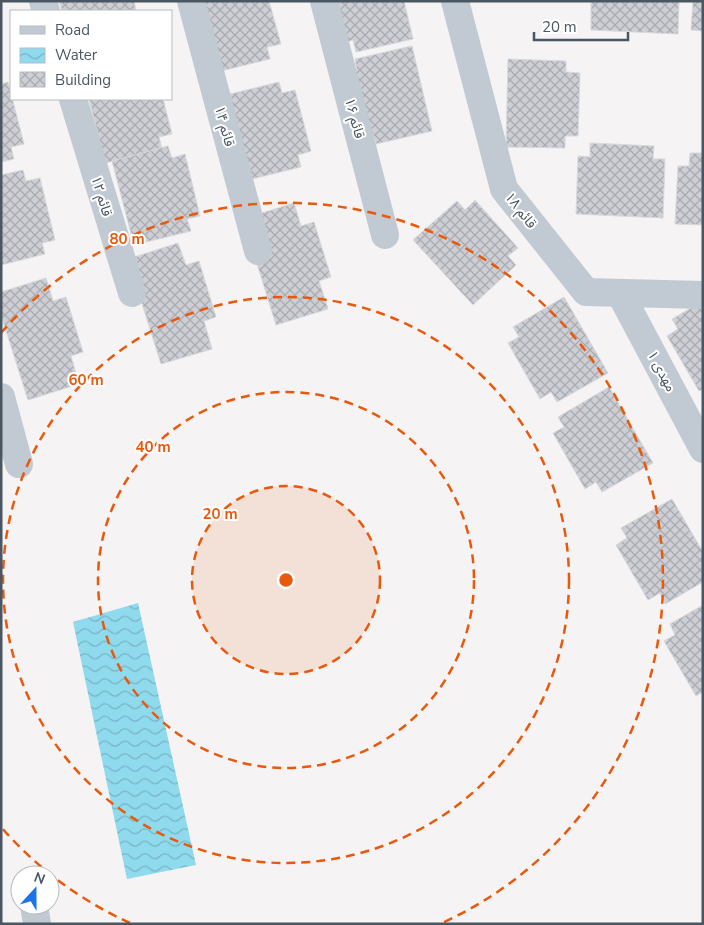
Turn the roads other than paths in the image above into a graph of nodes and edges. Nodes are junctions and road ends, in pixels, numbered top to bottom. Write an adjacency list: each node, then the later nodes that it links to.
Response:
1 (191, 1): 6 (street, قائم ۱۴)
2 (324, 1): 5 (street, قائم ۱۶)
3 (455, 1): 8 (street, قائم ۱۸)
4 (73, 100): 7 (street, قائم ۱۲)
5 (385, 235)
6 (258, 251)
7 (132, 293)
8 (620, 293): 9 (street, قائم ۱۸); 11 (street, مهدی ۱)
9 (703, 294)
10 (1, 397): 12 (street)
11 (703, 449)
12 (19, 464)

